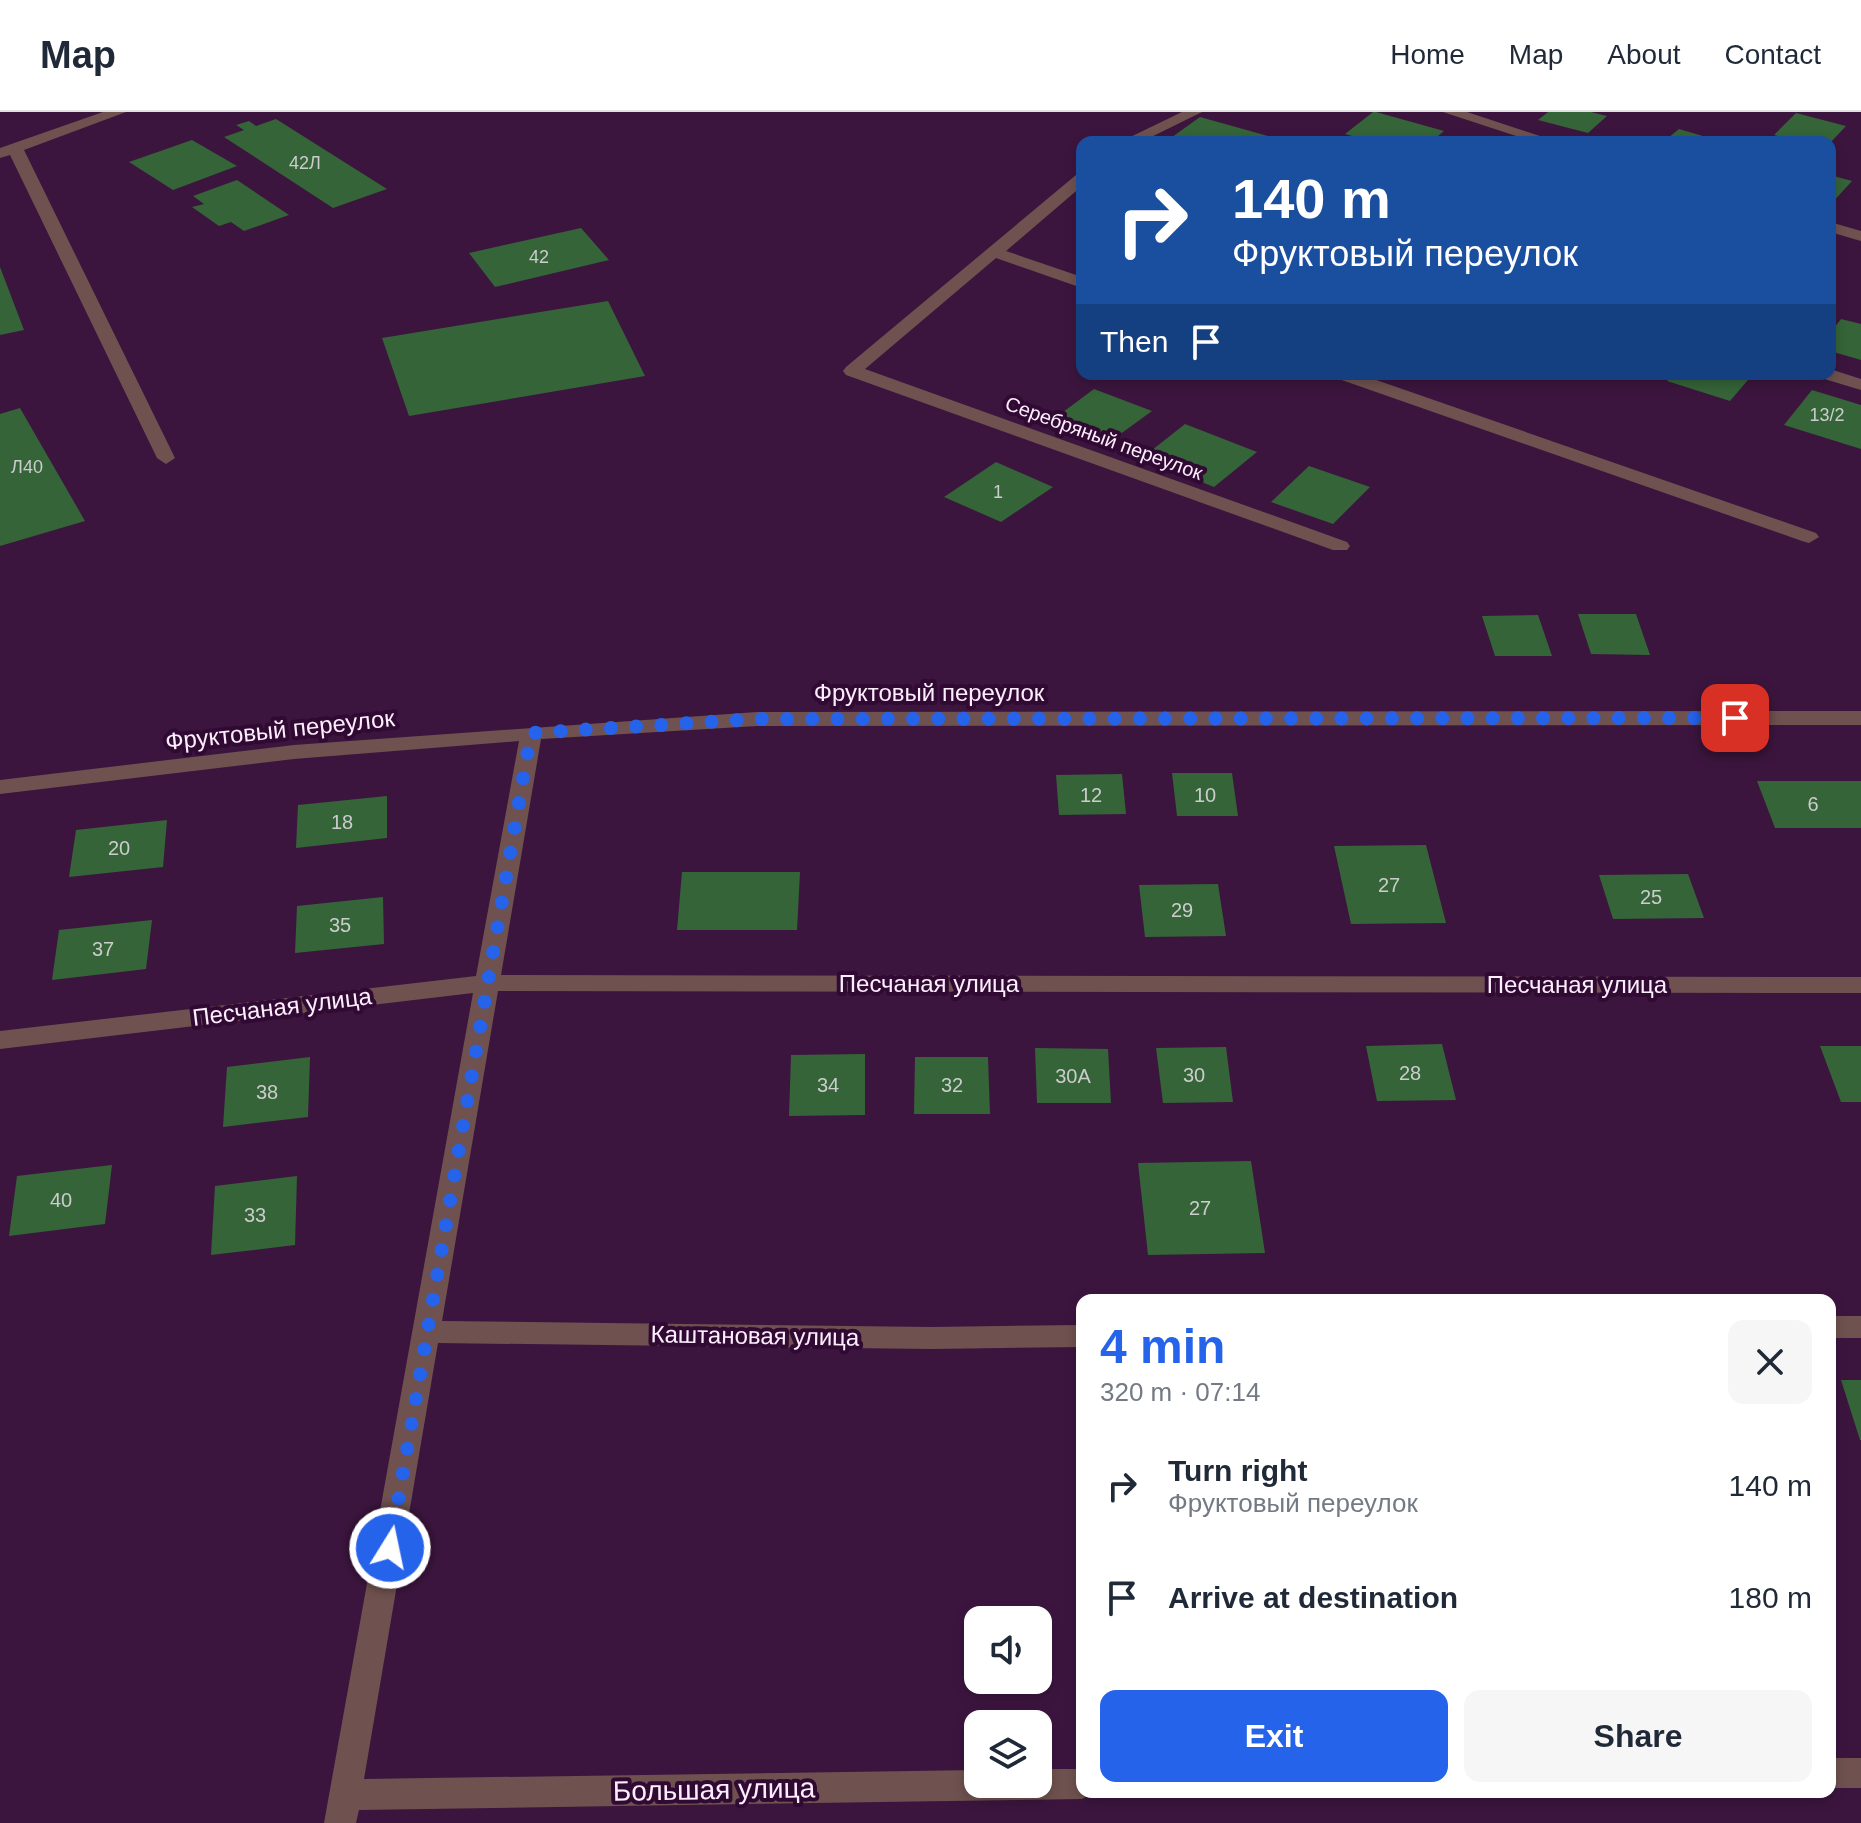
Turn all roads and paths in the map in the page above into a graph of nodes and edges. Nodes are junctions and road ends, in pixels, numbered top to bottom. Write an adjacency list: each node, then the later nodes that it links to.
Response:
1 (118, 112): 6 (street)
2 (1194, 112): 4 (street)
3 (1451, 112): 5 (street)
4 (1141, 136)
5 (1530, 136)
6 (8, 150): 15 (street)
7 (1076, 183): 10 (street)
8 (1836, 229): 9 (street)
9 (1861, 236)
10 (994, 252): 11 (street); 17 (street, Серебряный переулок)
11 (1076, 281)
12 (1836, 377): 14 (street)
13 (1359, 380): 16 (street)
14 (1861, 385)
15 (166, 458)
16 (1809, 537)
17 (1340, 546)
18 (1861, 718): 19 (street, Фруктовый переулок)
19 (531, 733): 20 (street, Фруктовый переулок); 21 (street)
20 (0, 787)
21 (489, 983): 22 (street, Песчаная улица); 23 (street, Песчаная улица); 26 (street)
22 (1861, 985)
23 (0, 1040)
24 (1836, 1327): 25 (street)
25 (1861, 1327)
26 (428, 1332): 27 (street, Каштановая улица); 31 (street)
27 (1076, 1336)
28 (1836, 1773): 29 (street)
29 (1861, 1773)
30 (1076, 1784): 31 (street, Большая улица)
31 (343, 1809)

